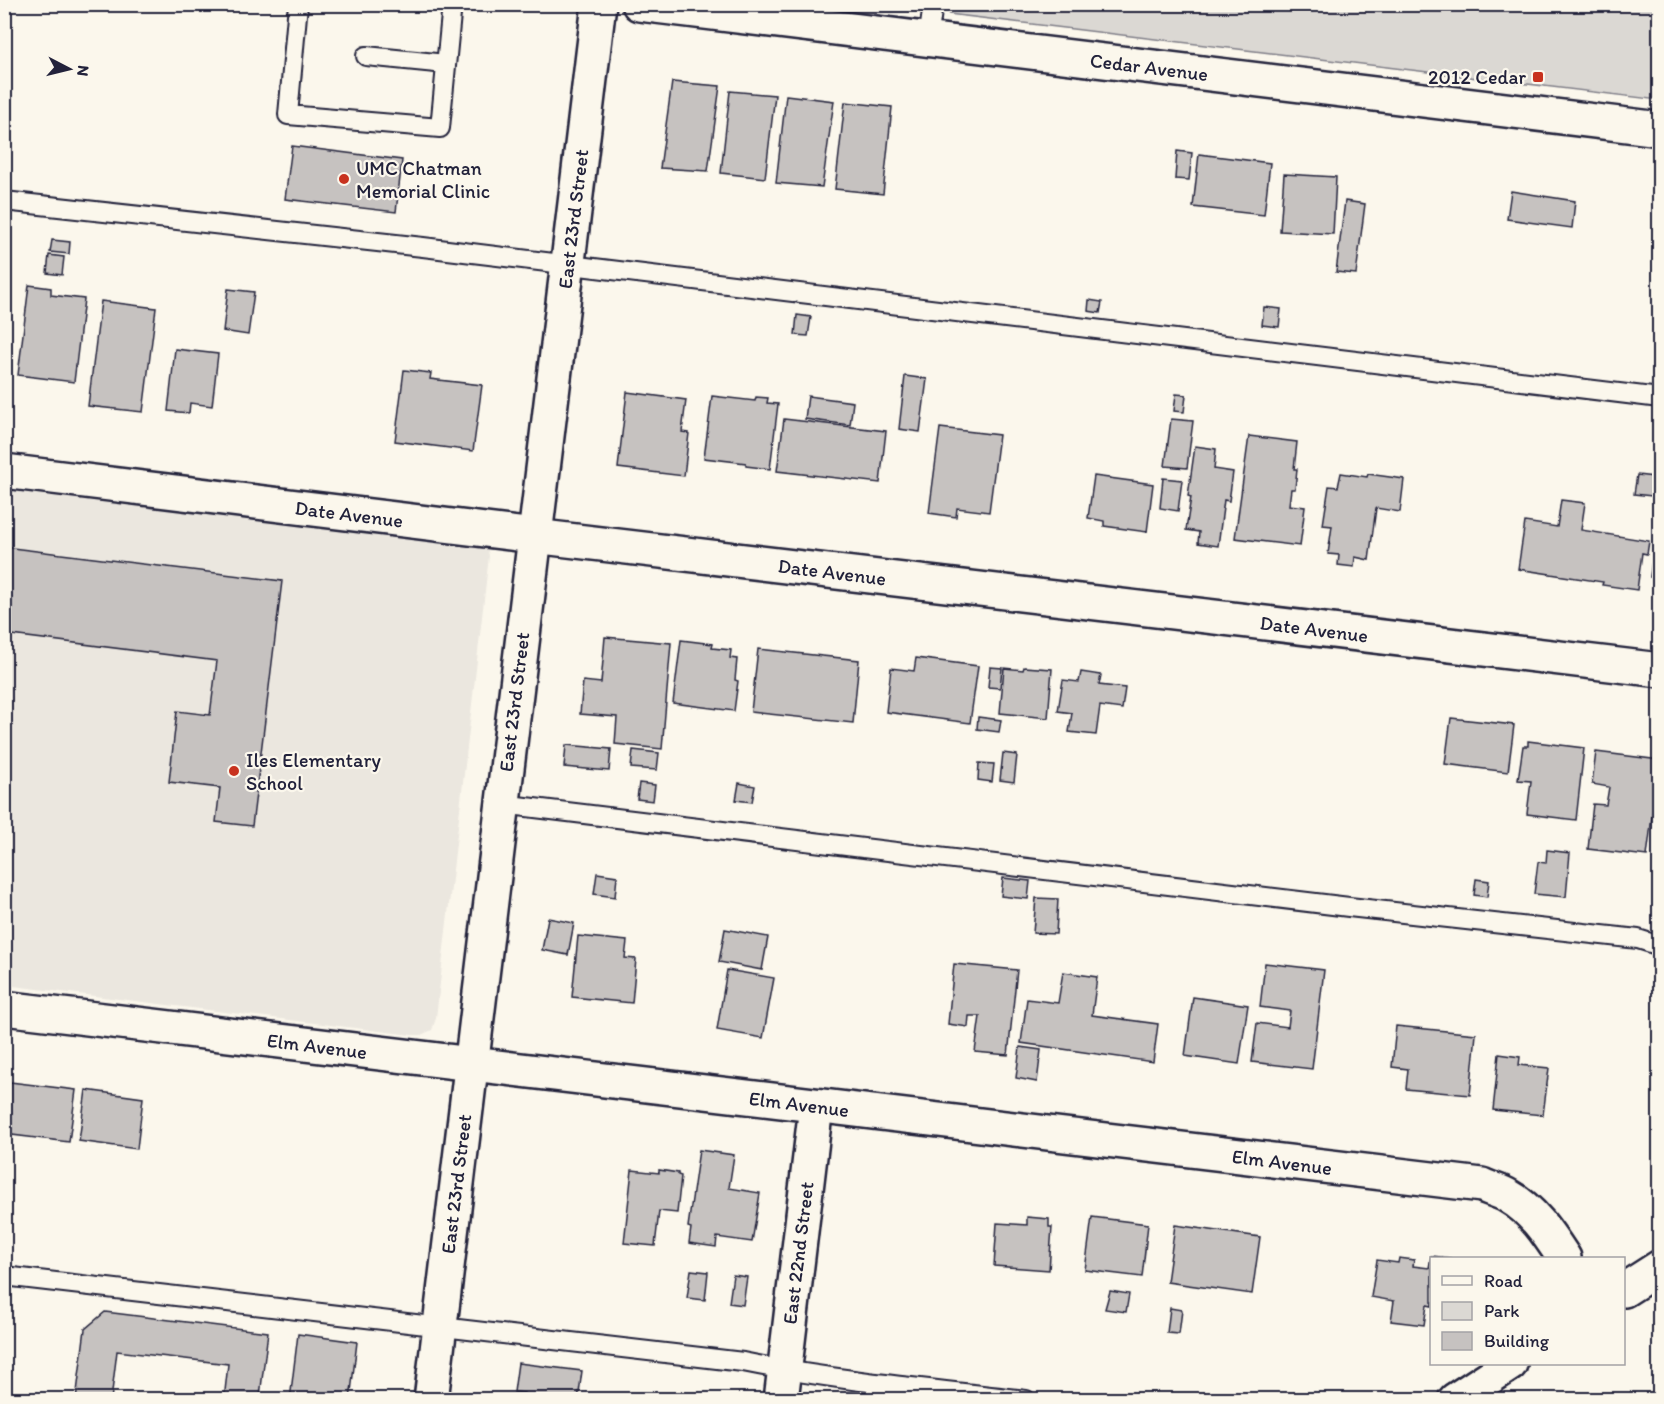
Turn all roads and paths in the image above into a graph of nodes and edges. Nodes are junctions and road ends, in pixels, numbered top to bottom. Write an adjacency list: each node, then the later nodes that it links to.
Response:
1 (298, 4): 8 (lane)
2 (453, 4): 8 (lane)
3 (599, 4): 11 (street, East 23rd Street)
4 (639, 4): 6 (street, Cedar Avenue)
5 (933, 4): 6 (lane)
6 (928, 40): 9 (street, Cedar Avenue)
7 (366, 56): 8 (lane)
8 (446, 64)
9 (1659, 129)
10 (4, 201): 11 (lane)
11 (567, 265): 12 (lane); 14 (street, East 23rd Street)
12 (1659, 398)
13 (4, 471): 14 (street, Date Avenue)
14 (534, 536): 15 (street, Date Avenue); 16 (street, East 23rd Street)
15 (1659, 670)
16 (501, 804): 17 (lane); 19 (street, East 23rd Street)
17 (1659, 946)
18 (4, 1008): 19 (street, Elm Avenue)
19 (470, 1064): 20 (street, Elm Avenue); 25 (street, East 23rd Street)
20 (816, 1106): 21 (street, Elm Avenue); 27 (street, East 22nd Street)
21 (1563, 1257)
22 (1659, 1267): 24 (street)
23 (4, 1276): 25 (lane)
24 (1625, 1289)
25 (439, 1328): 27 (lane); 28 (street, East 23rd Street)
26 (1508, 1365): 30 (street)
27 (782, 1385): 29 (lane)
28 (431, 1400)
29 (1026, 1400)
30 (1455, 1400)

